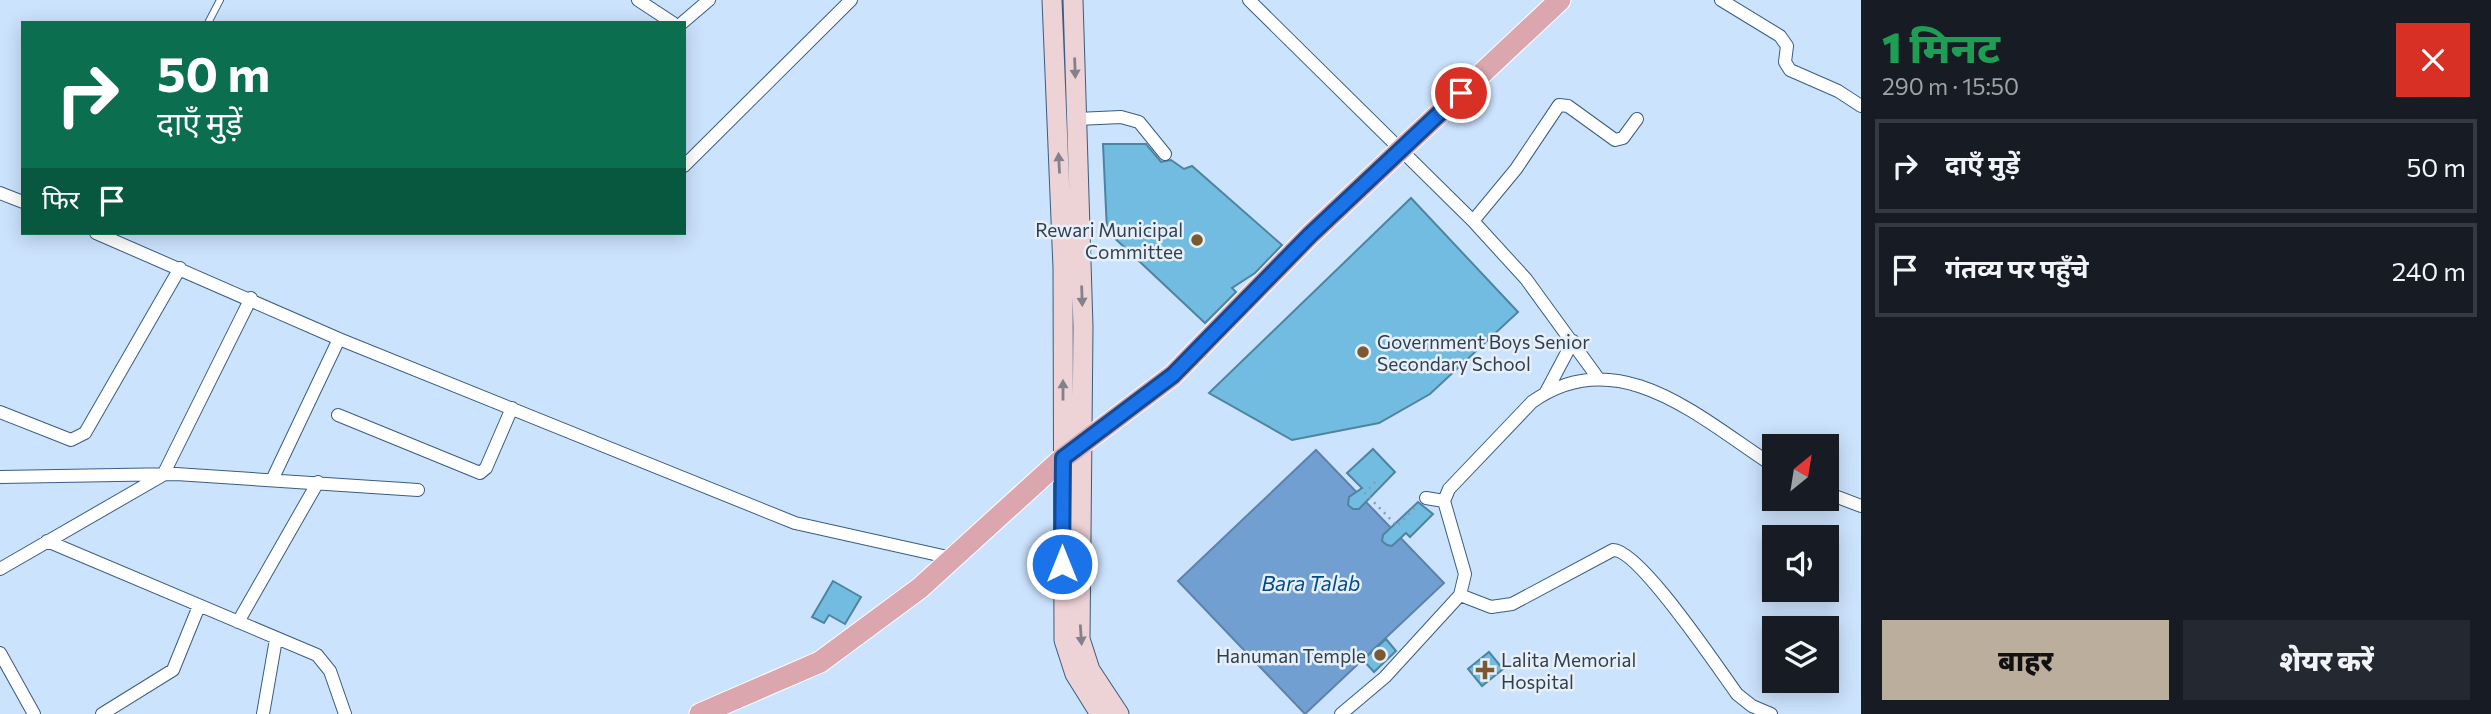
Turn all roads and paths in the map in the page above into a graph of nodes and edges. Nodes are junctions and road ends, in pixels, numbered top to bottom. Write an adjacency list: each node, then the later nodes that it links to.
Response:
1 (220, 0): 10 (lane)
2 (639, 0): 11 (street)
3 (709, 0): 12 (street)
4 (851, 0): 18 (street)
5 (1052, 0): 33 (main road, one-way to 5)
6 (1073, 0): 14 (main road, one-way to 14)
7 (1249, 0): 16 (street)
8 (1560, 0): 16 (main road)
9 (1721, 0): 13 (street)
10 (209, 21)
11 (670, 21)
12 (684, 21)
13 (1861, 106)
14 (1077, 119): 17 (street); 32 (main road, one-way to 32)
15 (1637, 119): 21 (street)
16 (1401, 148): 21 (street); 32 (main road)
17 (1165, 154)
18 (686, 164)
19 (0, 193): 20 (street)
20 (21, 201)
21 (1473, 221): 26 (street)
22 (104, 235): 23 (street)
23 (180, 268): 24 (street); 30 (street)
24 (251, 298): 25 (street); 35 (street)
25 (339, 339): 29 (street); 37 (street)
26 (1573, 341): 27 (street); 28 (street)
27 (1598, 378): 28 (street); 34 (street)
28 (1546, 392): 43 (street)
29 (512, 408): 31 (street); 46 (street)
30 (0, 412)
31 (338, 415)
32 (1082, 444): 33 (main road); 59 (main road, one-way to 59)
33 (1063, 458): 46 (main road); 58 (main road)
34 (1762, 459)
35 (163, 475): 36 (street); 37 (street); 45 (street)
36 (0, 477)
37 (272, 480): 38 (street)
38 (318, 482): 40 (street); 50 (street)
39 (1375, 482): 41 (path)
40 (418, 491)
41 (1426, 498): 43 (street)
42 (1839, 498): 44 (street)
43 (1444, 501): 48 (street)
44 (1861, 506)
45 (47, 541): 47 (street); 49 (street)
46 (952, 558): 57 (main road)
47 (0, 569)
48 (1460, 595): 60 (street); 61 (street)
49 (199, 606): 50 (street); 54 (street)
50 (238, 622): 51 (street)
51 (276, 639): 55 (street); 56 (street)
52 (0, 653): 53 (street)
53 (34, 714)
54 (102, 714)
55 (263, 714)
56 (345, 714)
57 (700, 714)
58 (1100, 714)
59 (1119, 714)
60 (1341, 714)
61 (1771, 714)

